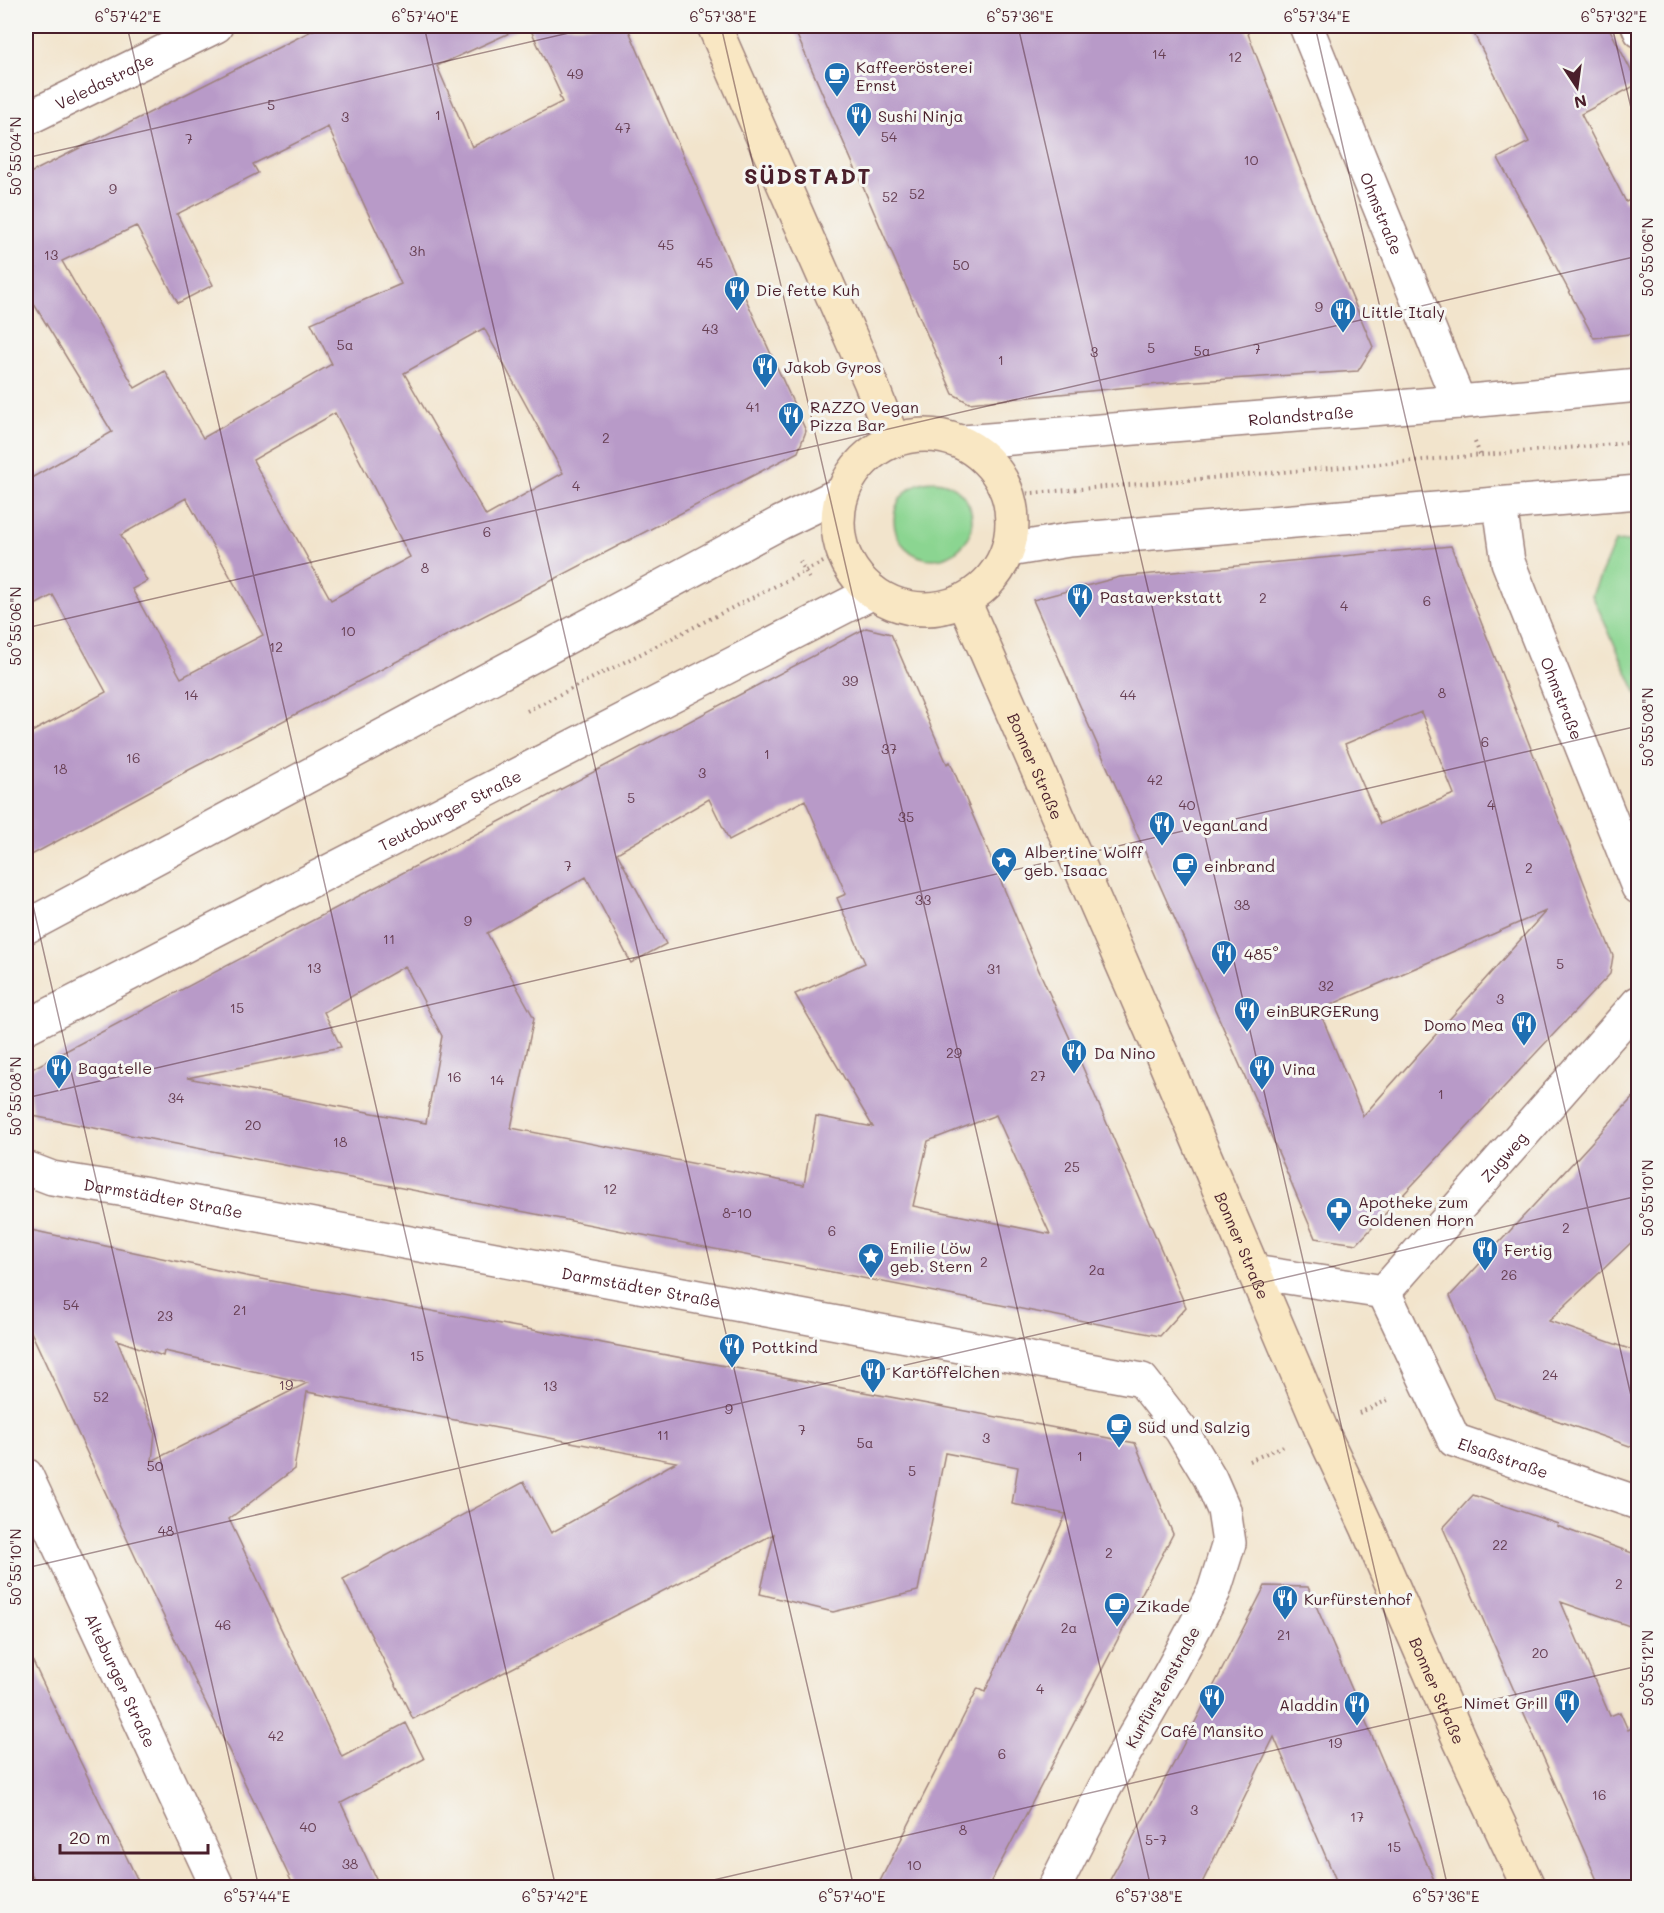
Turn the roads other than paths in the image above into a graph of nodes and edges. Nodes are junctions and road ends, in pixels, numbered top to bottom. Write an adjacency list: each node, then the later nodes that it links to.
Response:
1 (216, 26): 6 (street, Veledastraße)
2 (714, 26): 9 (main road)
3 (1306, 26): 8 (street, Ohmstraße)
4 (1635, 26): 5 (lane)
5 (1638, 33)
6 (26, 120)
7 (1638, 385): 8 (street, Rolandstraße)
8 (1459, 402): 10 (street, Rolandstraße)
9 (893, 440): 10 (main road); 12 (main road)
10 (963, 442): 14 (main road)
11 (1638, 492): 13 (street)
12 (842, 493): 15 (main road); 18 (street)
13 (1500, 505): 14 (street); 17 (street, Ohmstraße)
14 (1009, 550): 16 (main road)
15 (873, 592): 16 (main road); 20 (street, Teutoburger Straße)
16 (964, 601): 22 (main road, Bonner Straße)
17 (1638, 887)
18 (26, 927)
19 (1638, 1003): 23 (street, Zugweg)
20 (26, 1027)
21 (26, 1168): 25 (street, Darmstädter Straße)
22 (1254, 1272): 23 (street); 29 (main road, Bonner Straße)
23 (1384, 1292): 26 (street, Elsaßstraße)
24 (26, 1475): 27 (street, Alteburger Straße)
25 (1210, 1478): 28 (street, Kurfürstenstraße)
26 (1638, 1503)
27 (218, 1887)
28 (1054, 1887)
29 (1528, 1887)

